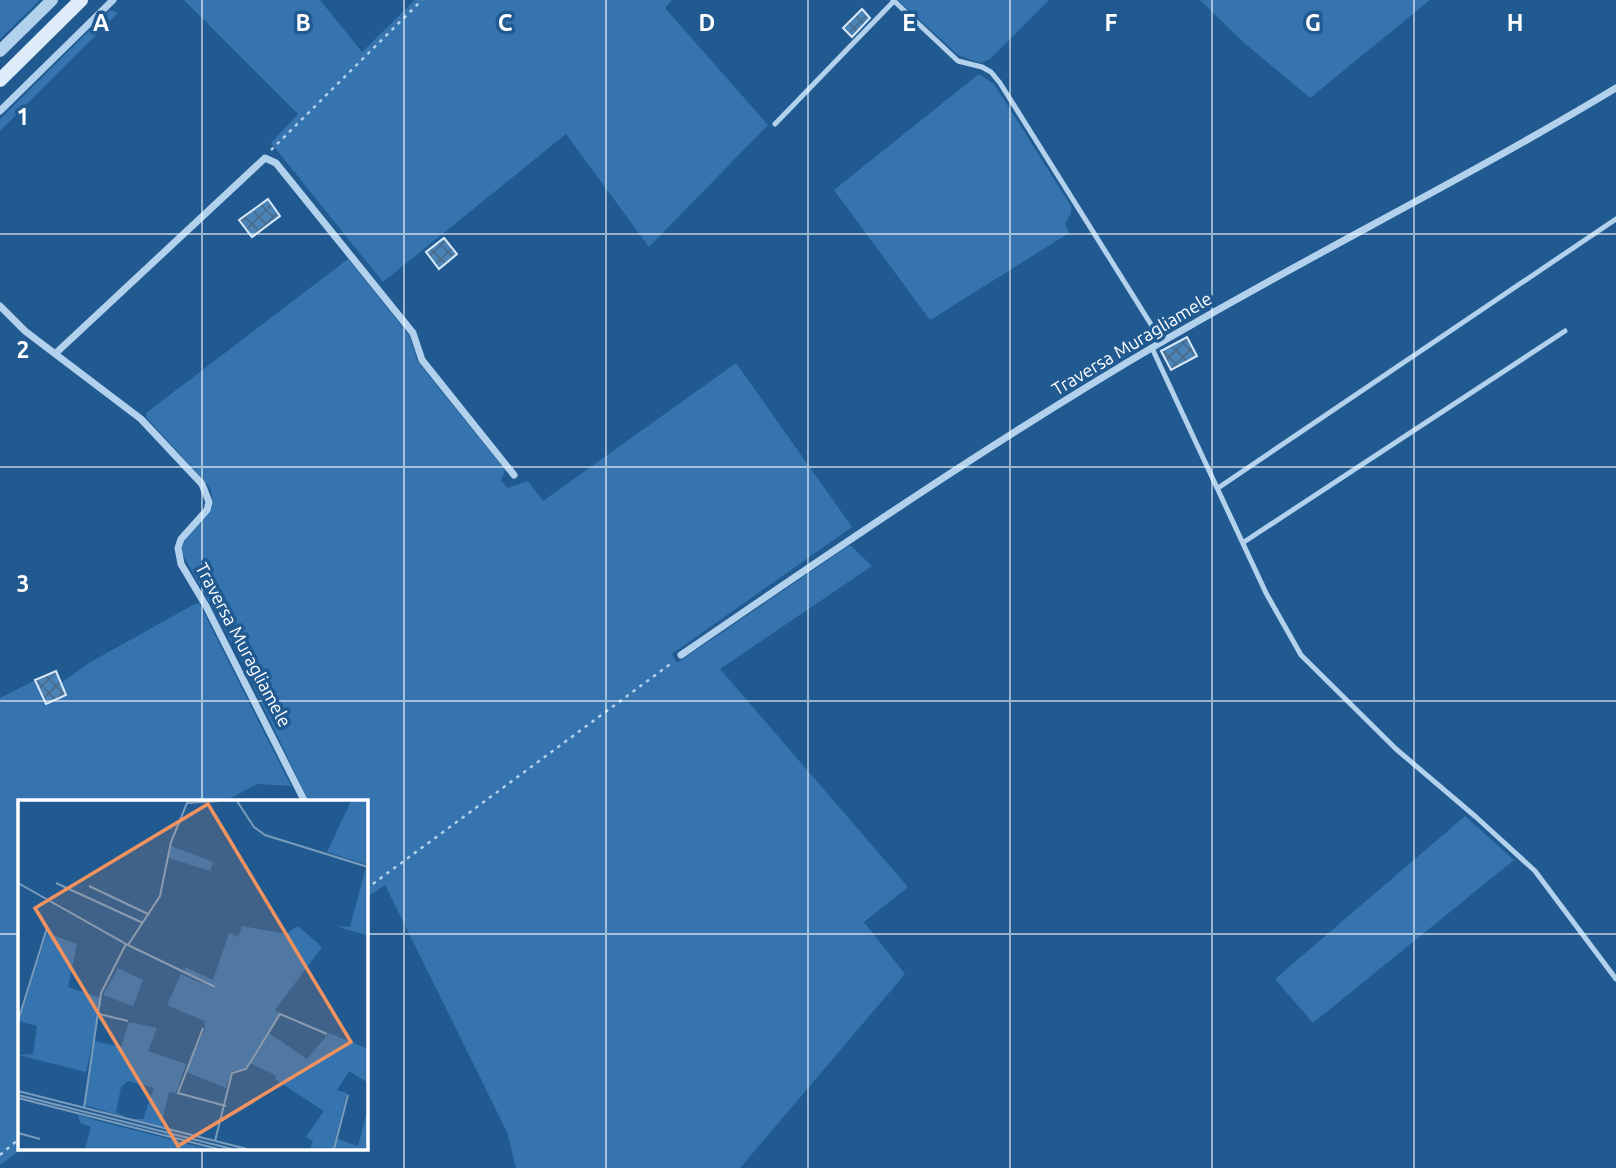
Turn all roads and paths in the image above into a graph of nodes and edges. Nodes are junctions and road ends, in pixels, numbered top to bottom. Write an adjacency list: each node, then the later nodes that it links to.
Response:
1 (52, 0): 6 (street)
2 (81, 0): 7 (main road)
3 (113, 0): 9 (street)
4 (422, 0): 11 (path)
5 (893, 1): 10 (lane); 15 (lane)
6 (0, 51)
7 (0, 80)
8 (1616, 88): 15 (street, Traversa Muragliamele)
9 (0, 111)
10 (775, 124)
11 (265, 159): 17 (street); 18 (street)
12 (1616, 219): 19 (lane)
13 (0, 306): 17 (street, Traversa Muragliamele)
14 (1565, 331): 20 (lane)
15 (1162, 342): 16 (street, Traversa Muragliamele)
16 (1153, 348): 19 (lane); 21 (street, Traversa Muragliamele)
17 (56, 353): 22 (street, Traversa Muragliamele)
18 (514, 475)
19 (1219, 488): 20 (lane)
20 (1244, 542): 24 (lane)
21 (681, 655): 23 (path)
22 (304, 800)
23 (368, 887)
24 (1616, 979)
25 (18, 1140): 26 (path)
26 (0, 1155)

